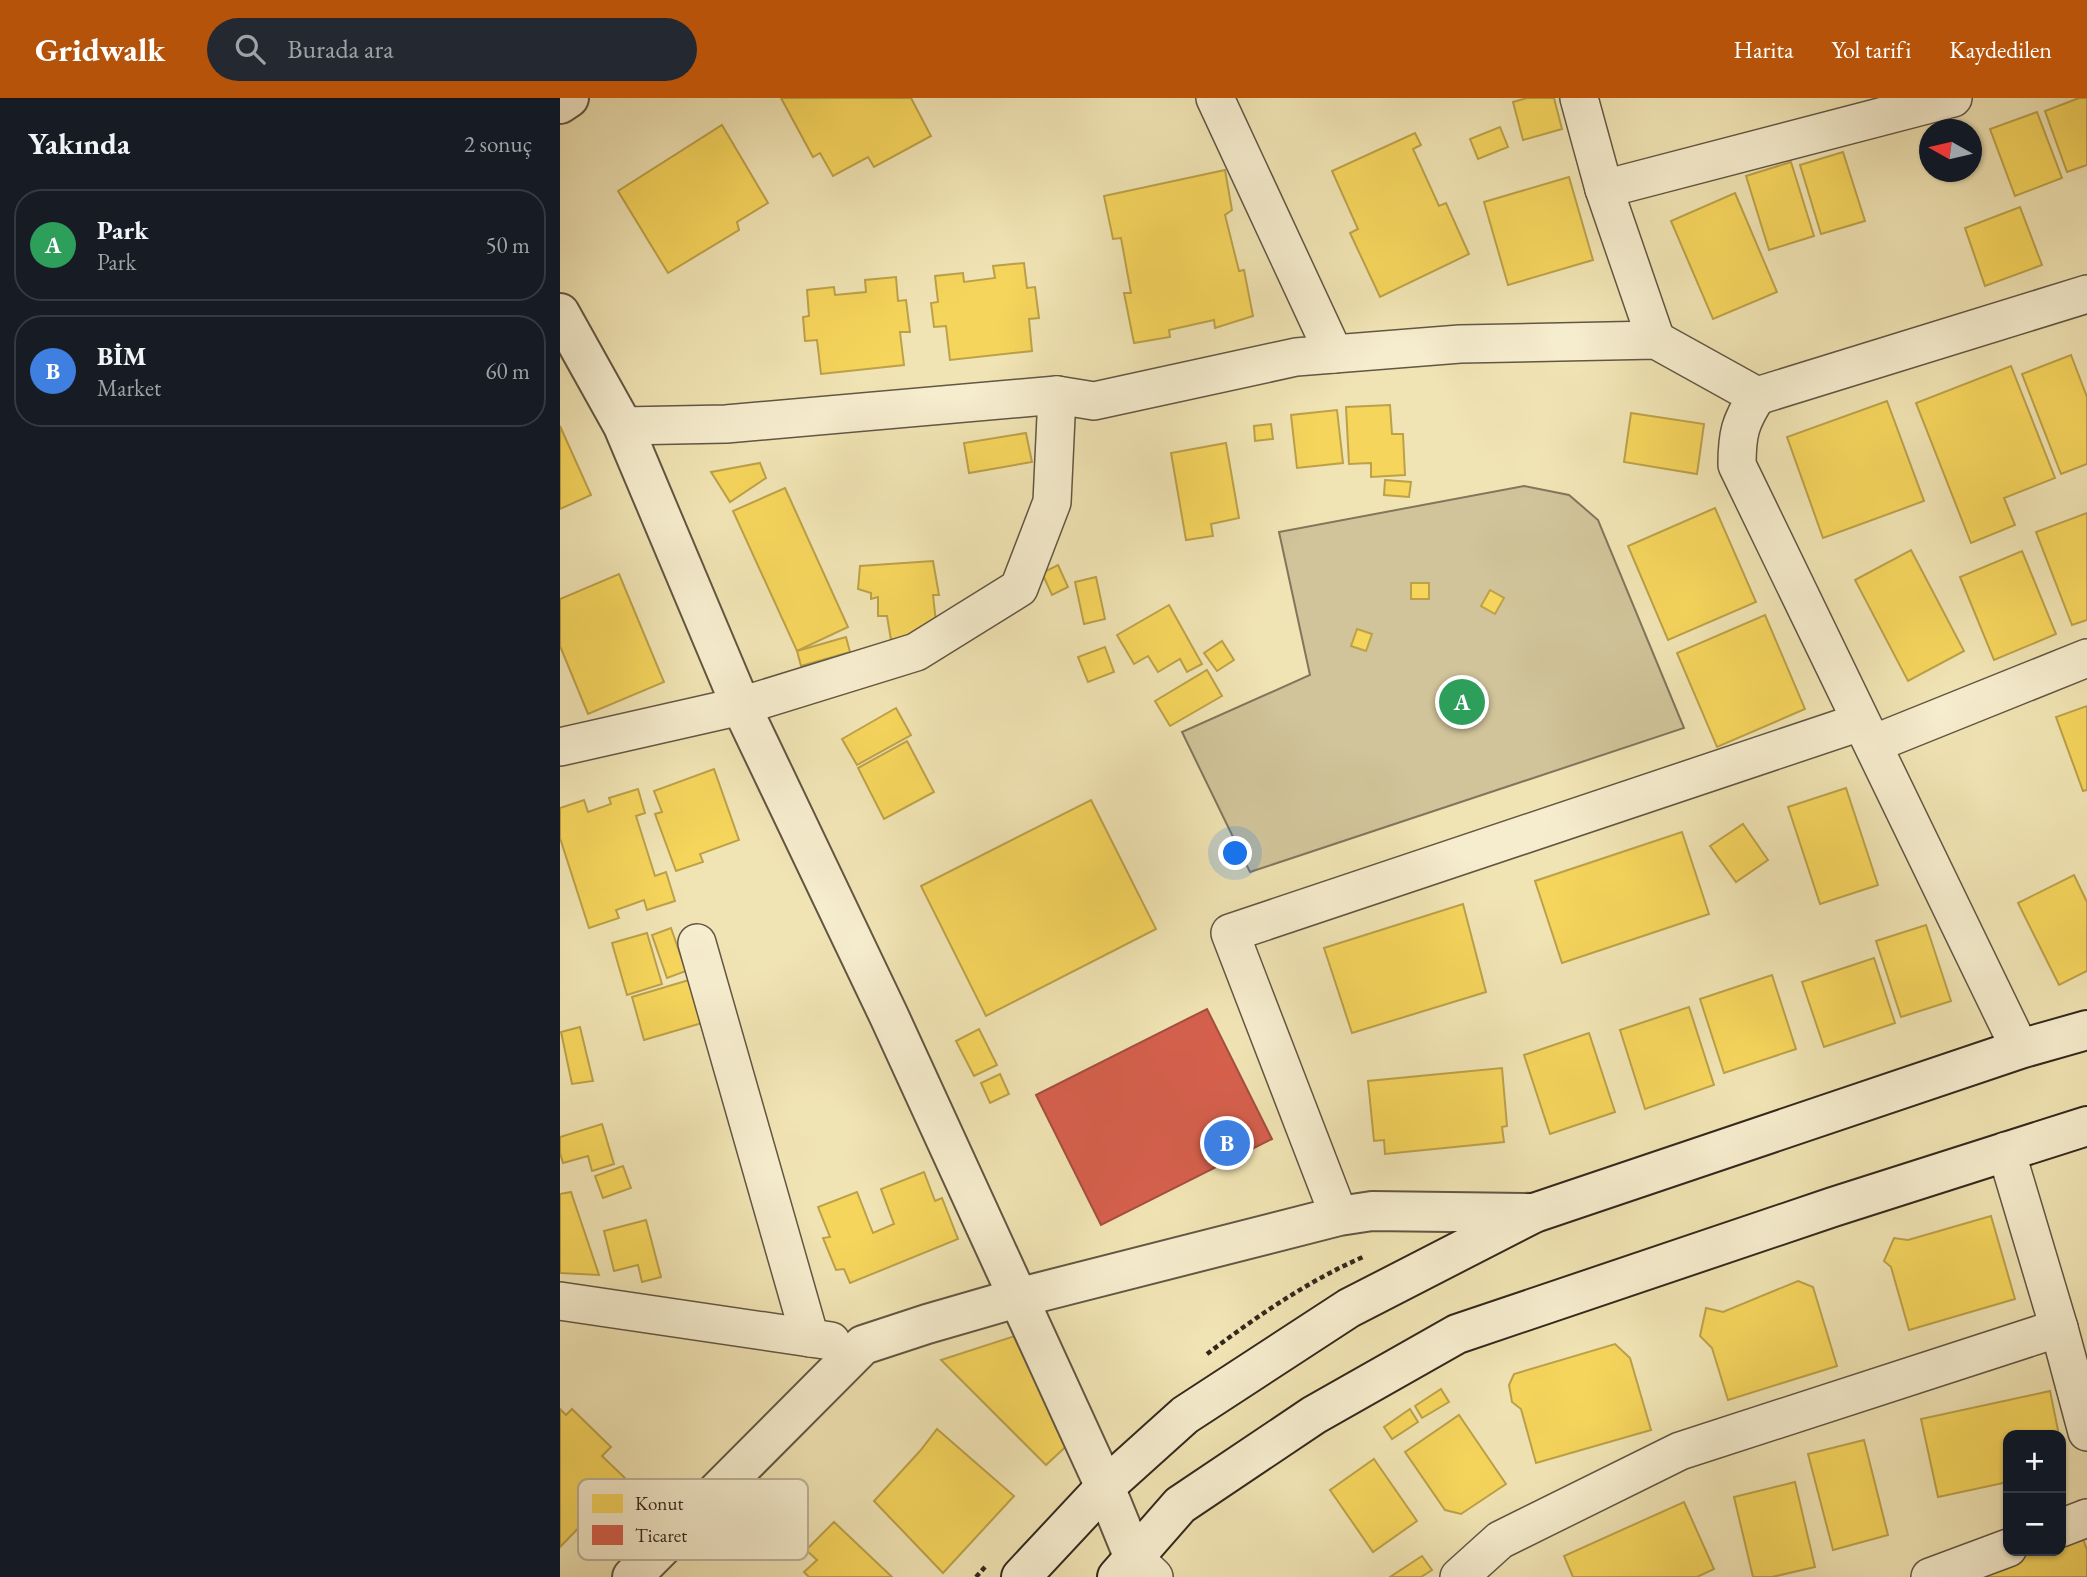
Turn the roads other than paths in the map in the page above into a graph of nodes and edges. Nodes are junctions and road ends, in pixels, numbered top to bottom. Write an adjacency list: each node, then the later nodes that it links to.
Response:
1 (569, 98): 5 (street)
2 (1215, 98): 10 (street)
3 (1579, 98): 6 (street)
4 (1953, 98): 6 (street)
5 (560, 104)
6 (1604, 189): 9 (street)
7 (2087, 294): 12 (street)
8 (560, 313): 13 (street)
9 (1656, 340): 10 (street); 12 (street)
10 (1334, 354): 11 (street)
11 (1057, 395): 13 (street); 15 (street)
12 (1757, 396): 16 (street)
13 (623, 426): 15 (street)
14 (2087, 658): 16 (street)
15 (741, 706): 17 (street); 25 (street)
16 (1867, 733): 20 (street); 24 (street)
17 (560, 747)
18 (696, 943): 28 (street)
19 (2087, 1030): 20 (street)
20 (2020, 1049): 23 (street)
21 (2087, 1126): 22 (street)
22 (2006, 1151): 27 (street); 37 (street)
23 (1534, 1213): 24 (street); 32 (street)
24 (1339, 1216): 25 (street)
25 (1017, 1298): 29 (street); 32 (street)
26 (560, 1301): 28 (street)
27 (2059, 1328): 30 (street); 40 (street)
28 (810, 1338): 29 (street)
29 (863, 1345): 31 (street)
30 (2087, 1432)
31 (730, 1479)
32 (1105, 1487): 37 (street); 39 (street)
33 (2087, 1518): 34 (street)
34 (2066, 1526)
35 (2003, 1550): 41 (street)
36 (649, 1560): 38 (street)
37 (1135, 1571)
38 (632, 1577)
39 (1021, 1577)
40 (1459, 1577)
41 (1930, 1577)

